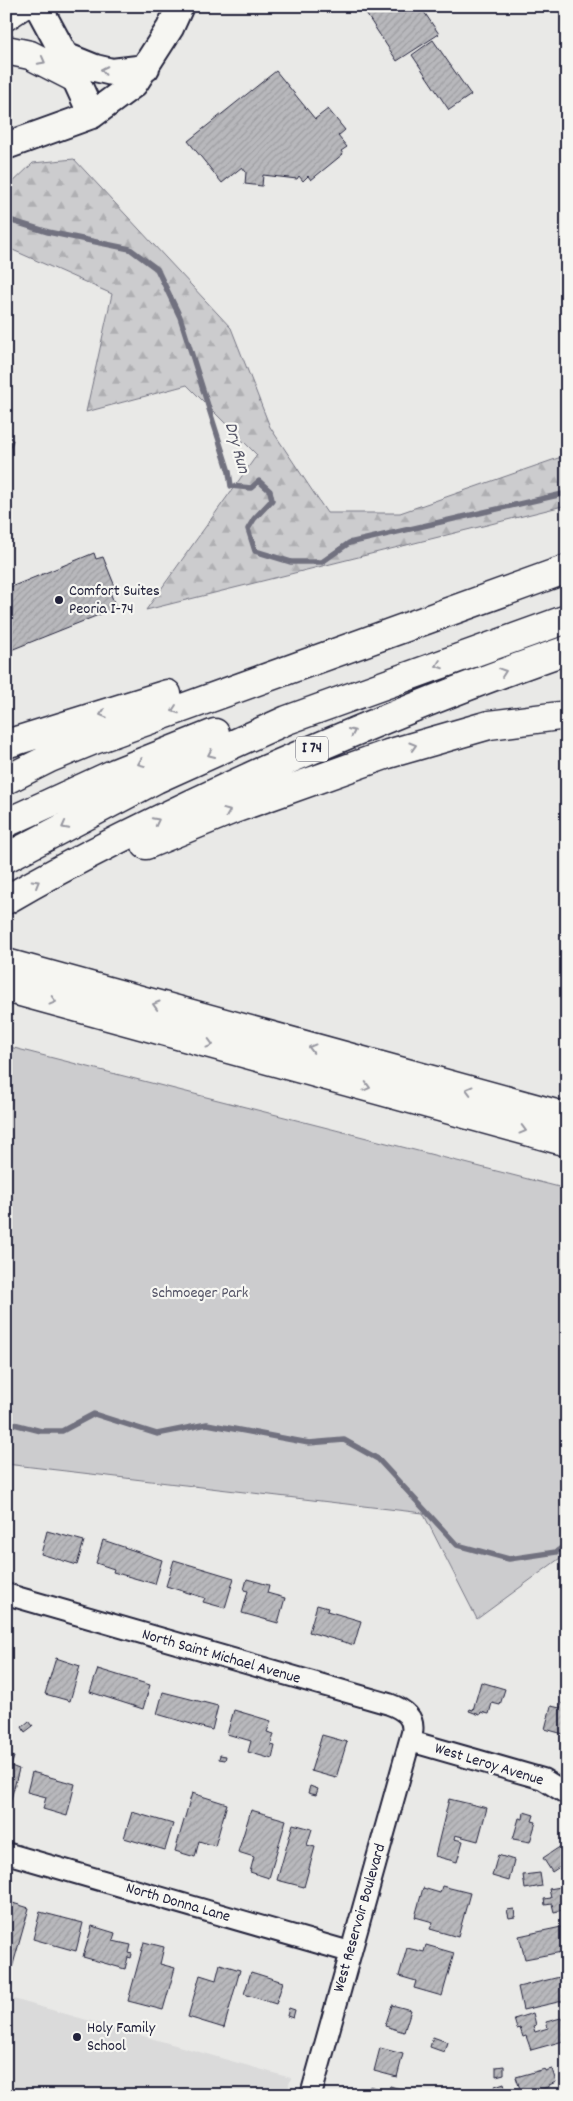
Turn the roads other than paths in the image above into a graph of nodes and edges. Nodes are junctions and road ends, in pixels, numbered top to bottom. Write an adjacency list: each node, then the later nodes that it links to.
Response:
1 (21, 6): 4 (highway)
2 (38, 6): 6 (street)
3 (180, 6): 7 (street)
4 (6, 16)
5 (6, 50): 6 (highway, one-way to 6)
6 (70, 67): 7 (street, one-way to 6); 8 (street)
7 (146, 68): 8 (street)
8 (92, 115): 9 (street)
9 (6, 146)
10 (567, 568): 15 (highway, one-way to 15); 16 (highway, one-way to 16)
11 (567, 619): 14 (highway, I 74, one-way to 14)
12 (567, 650): 19 (highway, I 74, one-way to 12)
13 (567, 715): 19 (highway, one-way to 13)
14 (287, 720): 17 (highway, one-way to 17); 18 (highway, I 74, one-way to 18)
15 (6, 744)
16 (6, 780)
17 (6, 823)
18 (6, 858)
19 (65, 866): 20 (highway, I 74, one-way to 19)
20 (6, 900)
21 (6, 963): 23 (highway, one-way to 21)
22 (6, 988): 24 (highway, one-way to 24)
23 (567, 1117)
24 (567, 1142)
25 (6, 1594): 26 (street, North Saint Michael Avenue)
26 (410, 1741): 27 (street, West Leroy Avenue); 29 (street, West Reservoir Boulevard)
27 (567, 1794)
28 (6, 1852): 29 (street, North Donna Lane)
29 (350, 1952): 30 (street, West Reservoir Boulevard)
30 (311, 2095)

